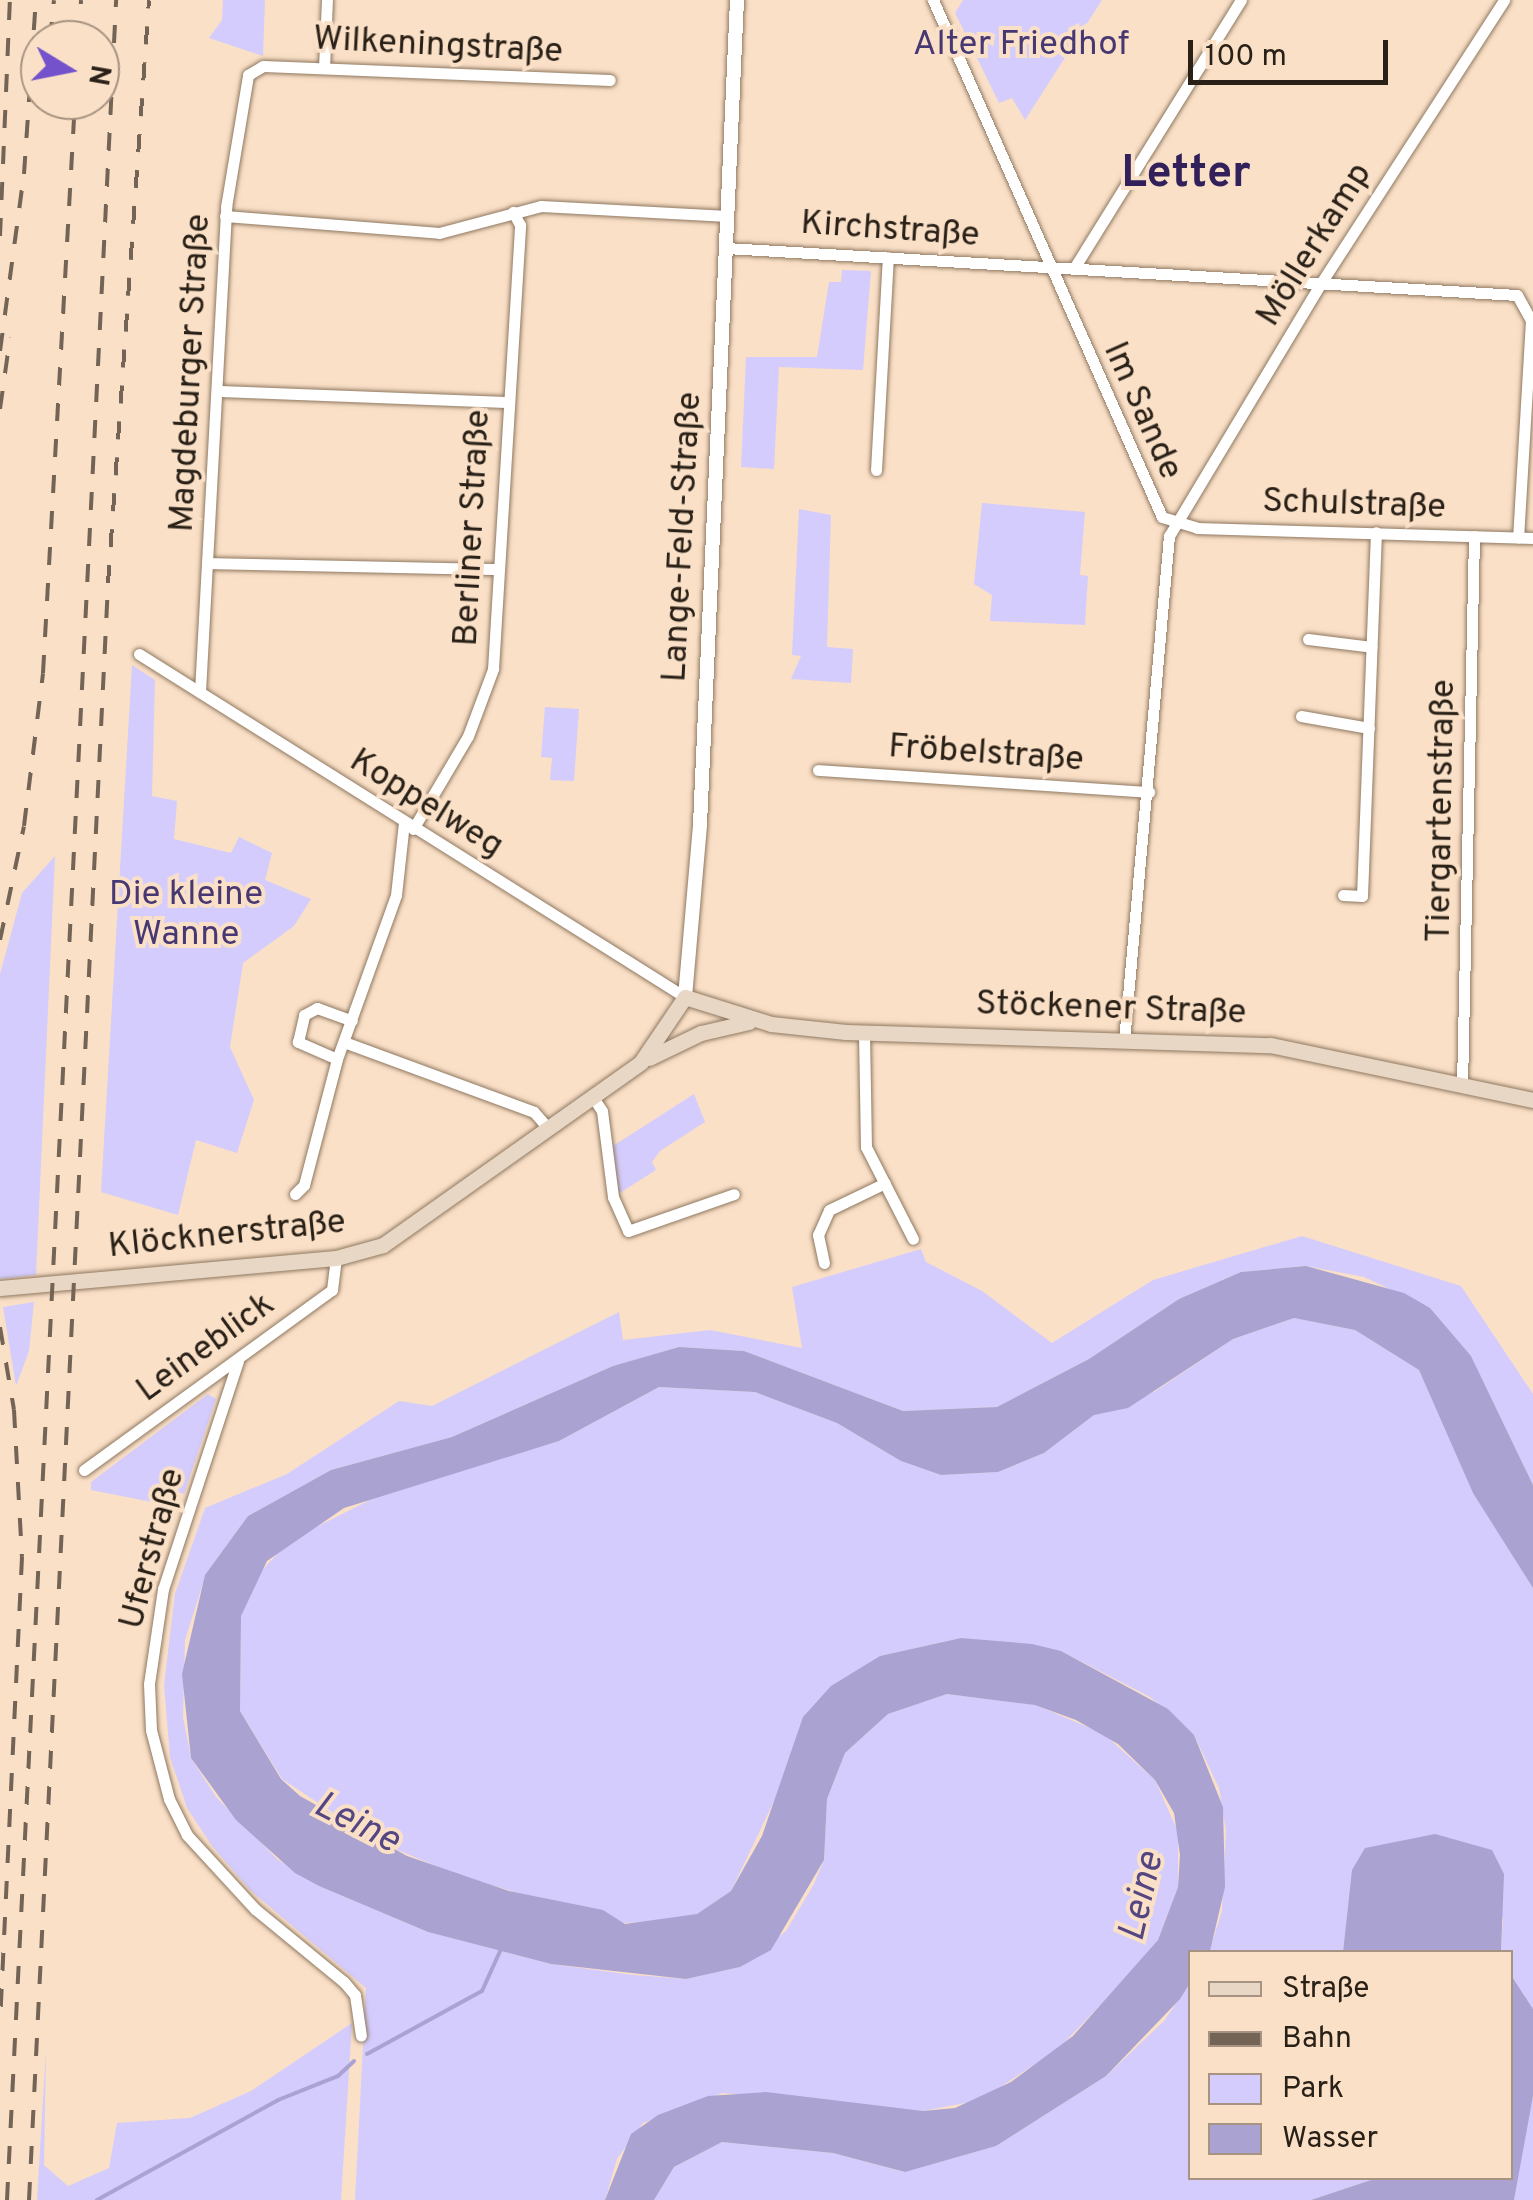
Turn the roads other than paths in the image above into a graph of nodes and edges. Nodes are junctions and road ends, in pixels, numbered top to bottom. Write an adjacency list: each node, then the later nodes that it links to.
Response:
1 (326, 0): 7 (street)
2 (737, 0): 11 (street, Lange-Feld-Straße)
3 (933, 0): 14 (street, Im Sande)
4 (1241, 0): 15 (street)
5 (1504, 0): 16 (street, Möllerkamp)
6 (263, 66): 7 (street, Wilkeningstraße); 10 (street, Magdeburger Straße)
7 (324, 68): 8 (street, Wilkeningstraße)
8 (610, 80)
9 (513, 212): 10 (street); 11 (street); 18 (street, Berliner Straße)
10 (226, 216): 17 (street, Magdeburger Straße)
11 (728, 216): 12 (street, Lange-Feld-Straße)
12 (726, 248): 13 (street, Kirchstraße); 37 (street, Lange-Feld-Straße)
13 (888, 257): 14 (street, Kirchstraße); 19 (street)
14 (1050, 266): 15 (street, Kirchstraße); 20 (street, Im Sande)
15 (1076, 266): 16 (street, Kirchstraße)
16 (1321, 283): 20 (street, Möllerkamp); 23 (street, Kirchstraße)
17 (219, 391): 18 (street); 25 (street, Magdeburger Straße)
18 (507, 402): 26 (street, Berliner Straße)
19 (876, 470)
20 (1175, 522): 21 (street, Schulstraße); 34 (street, Im Sande)
21 (1376, 532): 22 (street, Schulstraße); 28 (street)
22 (1474, 536): 23 (street, Schulstraße); 45 (street, Tiergartenstraße)
23 (1518, 538): 24 (street, Schulstraße)
24 (1533, 538)
25 (210, 563): 26 (street); 30 (street, Magdeburger Straße)
26 (498, 569): 35 (street, Berliner Straße)
27 (1308, 639): 28 (street)
28 (1372, 646): 32 (street)
29 (139, 654): 30 (street, Koppelweg)
30 (200, 692): 35 (street, Koppelweg)
31 (1301, 716): 32 (street)
32 (1369, 728): 36 (street)
33 (818, 770): 34 (street, Fröbelstraße)
34 (1149, 792): 41 (street, Im Sande)
35 (408, 826): 37 (street, Koppelweg); 39 (street)
36 (1343, 895)
37 (685, 997): 38 (main road, Stöckener Straße); 44 (main road, Lange-Feld-Straße)
38 (757, 1020): 40 (main road, Stöckener Straße); 44 (main road)
39 (352, 1021): 42 (street); 43 (street)
40 (864, 1033): 41 (main road, Stöckener Straße); 49 (street)
41 (1124, 1041): 45 (main road, Stöckener Straße)
42 (344, 1042): 43 (street); 48 (street)
43 (338, 1059): 50 (street)
44 (641, 1062): 46 (main road, Klöcknerstraße)
45 (1462, 1086): 47 (main road, Stöckener Straße)
46 (594, 1099): 48 (main road, Klöcknerstraße); 51 (street)
47 (1533, 1100)
48 (548, 1129): 53 (main road, Klöcknerstraße)
49 (885, 1183): 52 (street); 54 (street)
50 (295, 1194)
51 (734, 1194)
52 (913, 1238)
53 (336, 1258): 55 (main road, Klöcknerstraße); 56 (street, Leineblick)
54 (824, 1264)
55 (0, 1288)
56 (238, 1360): 57 (street, Leineblick); 58 (street, Uferstraße)
57 (84, 1470)
58 (361, 2036)

